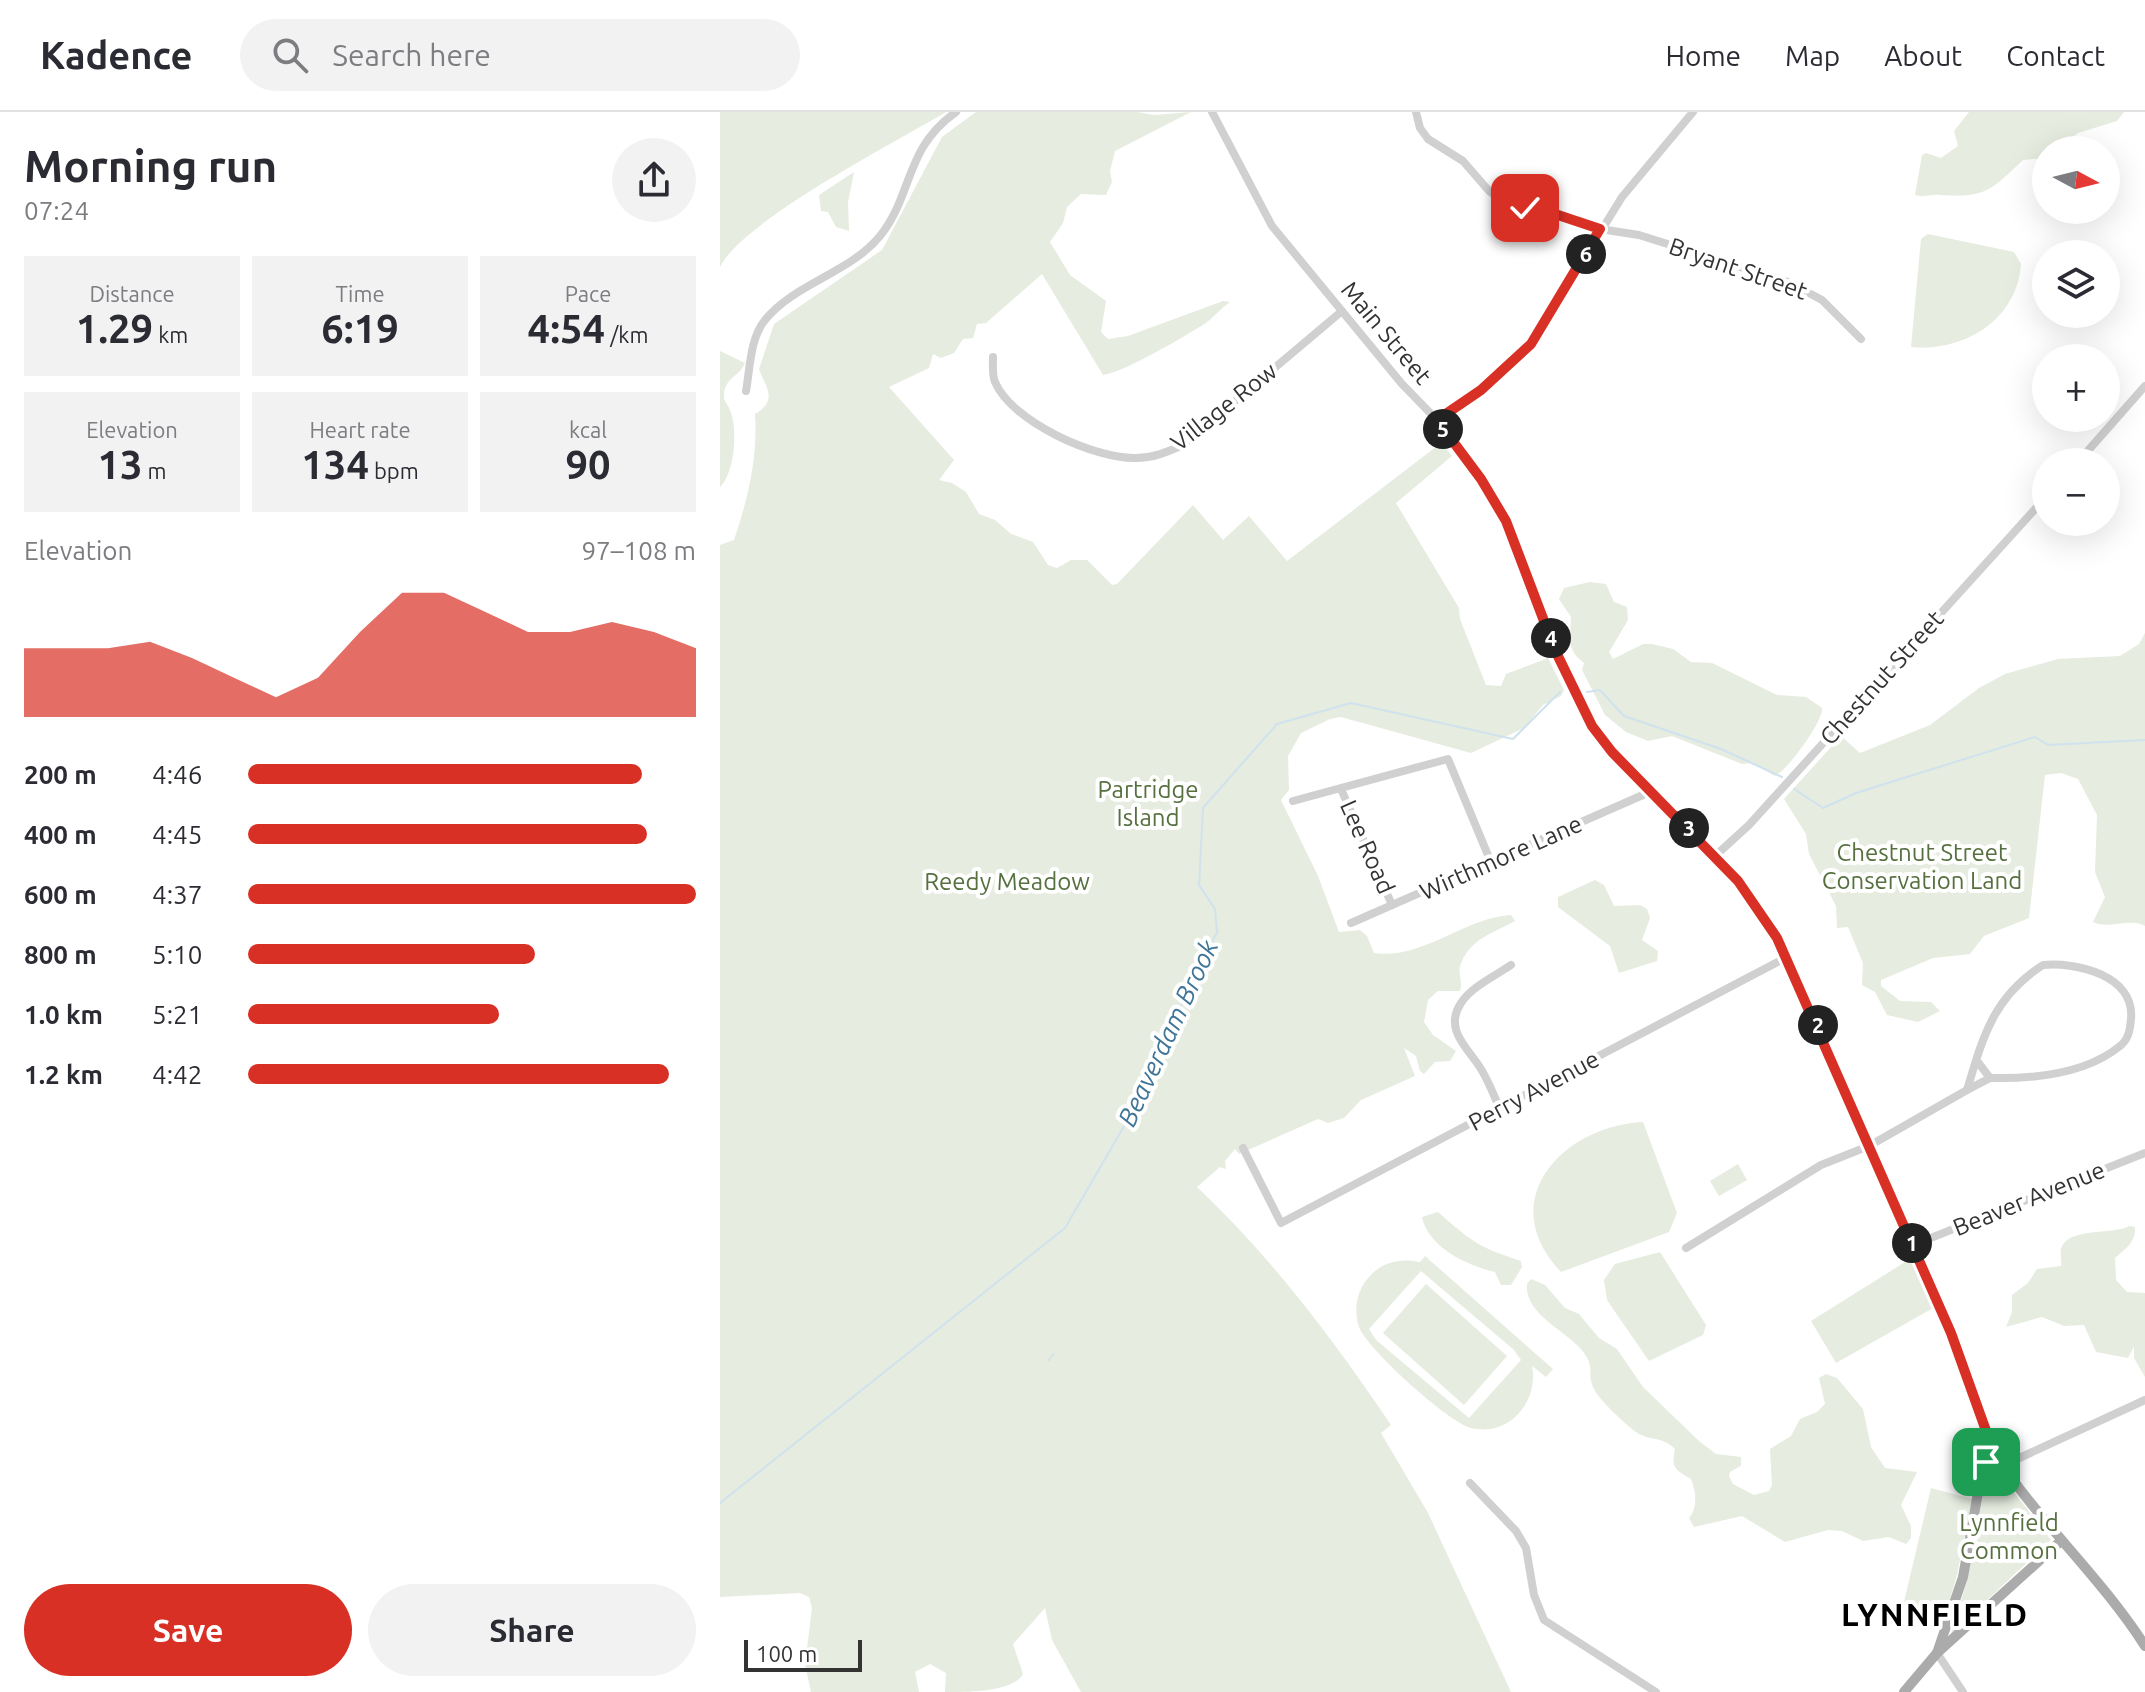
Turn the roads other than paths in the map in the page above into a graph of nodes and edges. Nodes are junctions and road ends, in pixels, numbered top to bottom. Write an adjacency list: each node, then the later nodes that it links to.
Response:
1 (956, 112): 10 (street)
2 (1212, 112): 6 (street, Main Street)
3 (1416, 112): 5 (street, Bryant Street)
4 (1693, 112): 5 (street)
5 (1600, 229): 7 (street, Bryant Street); 11 (street)
6 (1342, 311): 8 (street, Village Row); 11 (street, Main Street)
7 (1861, 339)
8 (993, 357)
9 (2145, 386): 12 (street)
10 (746, 391)
11 (1437, 420): 15 (street, Main Street)
12 (2090, 448)
13 (2032, 512): 17 (street, Chestnut Street)
14 (1341, 789): 16 (street); 18 (street); 19 (street, Lee Road)
15 (1652, 791): 17 (street, Main Street); 18 (street, Wirthmore Lane)
16 (1293, 801)
17 (1715, 856): 21 (street, Main Street)
18 (1490, 860): 19 (street, Wirthmore Lane)
19 (1392, 905): 20 (street, Wirthmore Lane)
20 (1351, 923)
21 (1787, 957): 26 (street, Perry Avenue); 27 (street, Main Street)
22 (1511, 965): 26 (street)
23 (1977, 1061): 24 (street); 24 (street); 25 (street)
24 (1990, 1078): 25 (street)
25 (1967, 1090): 27 (street)
26 (1500, 1109): 28 (street, Perry Avenue)
27 (1869, 1146): 30 (street, Main Street); 31 (street)
28 (1243, 1148)
29 (2145, 1153): 30 (street, Beaver Avenue)
30 (1913, 1245): 33 (street, Main Street)
31 (1686, 1248)
32 (2145, 1400): 34 (street)
33 (1994, 1453): 34 (main road, Main Street); 38 (main road)
34 (2002, 1466): 36 (main road, Main Street)
35 (1470, 1483): 39 (street)
36 (2061, 1541): 37 (main road, Main Street); 38 (main road)
37 (2144, 1641)
38 (1937, 1653): 40 (main road); 41 (street)
39 (1656, 1692)
40 (1904, 1692)
41 (1963, 1692)

